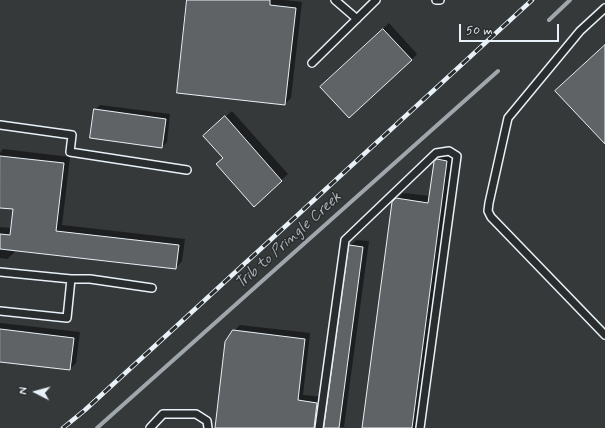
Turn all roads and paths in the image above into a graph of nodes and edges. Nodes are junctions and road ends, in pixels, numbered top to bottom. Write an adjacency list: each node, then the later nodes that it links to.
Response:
1 (335, 0): 6 (lane)
2 (376, 0): 6 (lane)
3 (436, 0): 4 (lane)
4 (440, 0)
5 (605, 8): 14 (lane)
6 (357, 19): 7 (lane)
7 (312, 63)
8 (0, 125): 9 (lane)
9 (187, 170)
10 (0, 272): 11 (lane)
11 (72, 279): 12 (lane); 13 (lane)
12 (152, 288)
13 (0, 311)
14 (605, 335)
15 (150, 428): 16 (lane)
16 (208, 428)
17 (319, 428): 18 (lane)
18 (420, 428)

